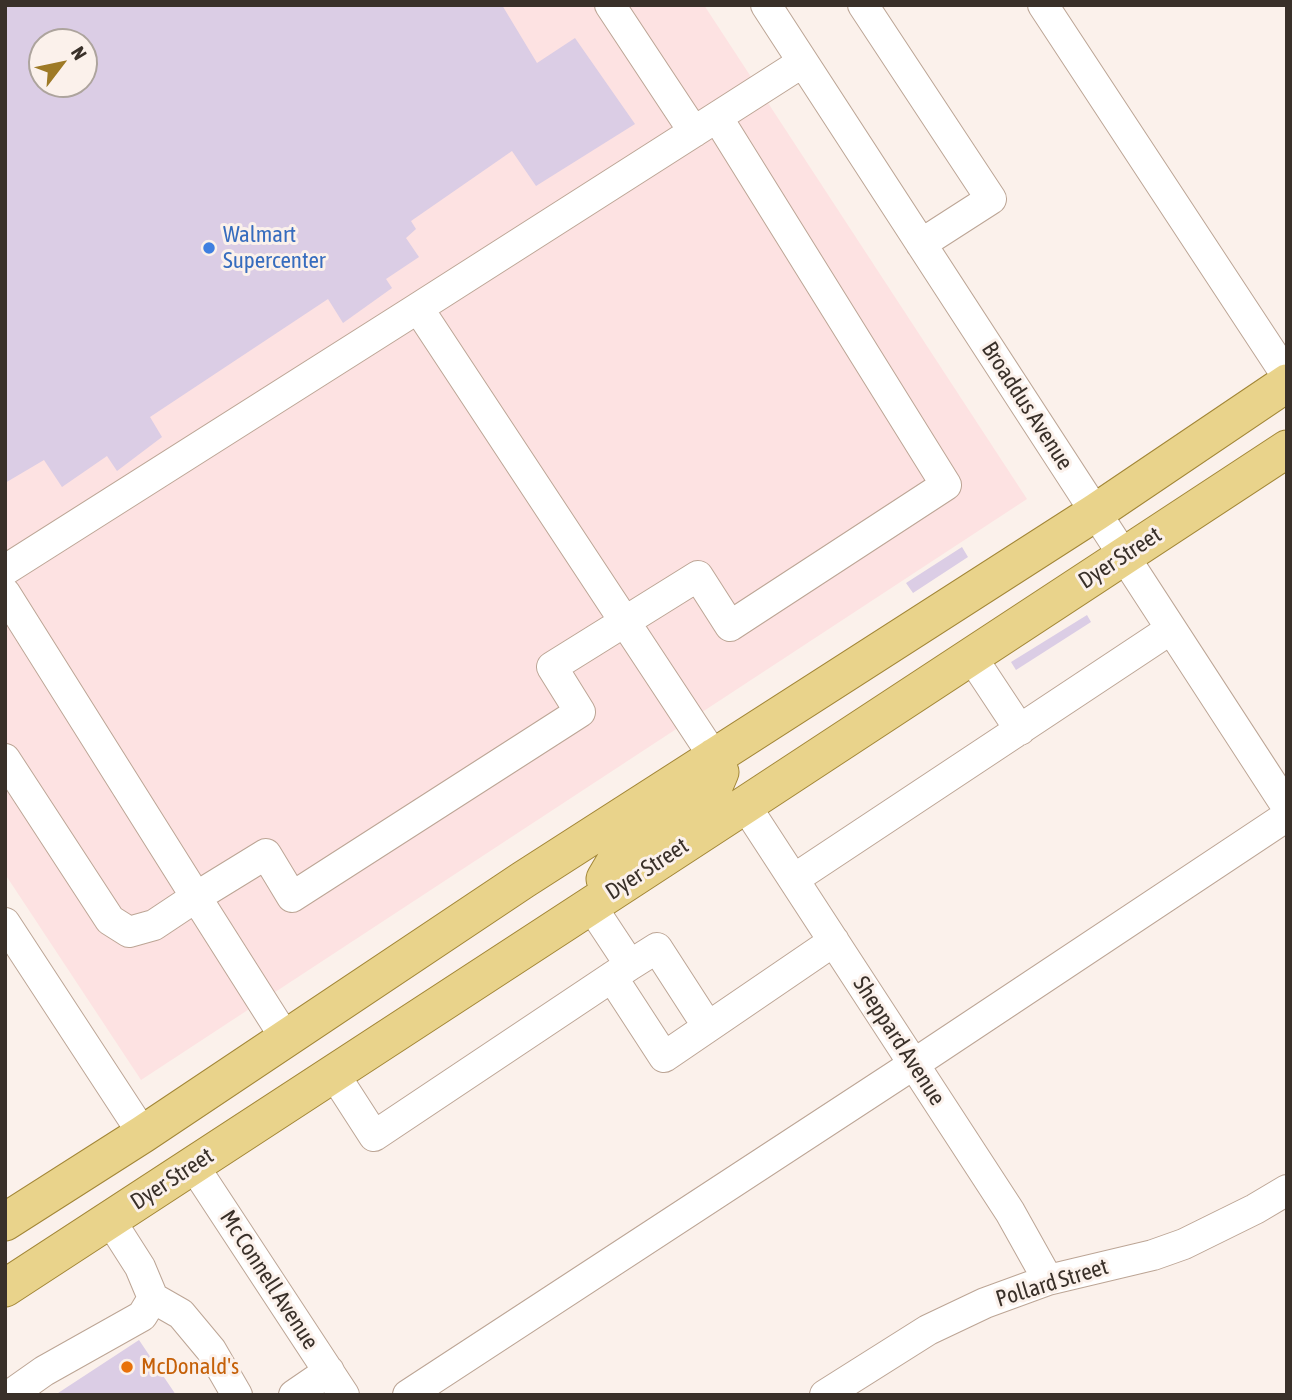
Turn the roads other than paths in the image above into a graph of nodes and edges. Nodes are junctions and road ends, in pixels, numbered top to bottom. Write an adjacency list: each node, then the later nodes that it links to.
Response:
1 (611, 5): 6 (street)
2 (766, 5): 5 (street, Broaddus Avenue)
3 (863, 5): 7 (street)
4 (1043, 5): 9 (street)
5 (803, 62): 6 (street); 7 (street, Broaddus Avenue)
6 (706, 125): 8 (street); 16 (street)
7 (921, 244): 12 (street, Broaddus Avenue)
8 (418, 308): 14 (street); 16 (street)
9 (1287, 376)
10 (1287, 383): 12 (main road)
11 (1287, 449): 13 (main road, Dyer Street)
12 (1096, 512): 13 (street, Broaddus Avenue); 20 (main road)
13 (1124, 556): 17 (street, Broaddus Avenue); 18 (main road, Dyer Street)
14 (5, 570)
15 (5, 593): 26 (street)
16 (625, 621): 20 (street); 26 (street)
17 (1171, 629): 19 (street); 23 (street, Broaddus Avenue)
18 (971, 656): 19 (street); 22 (main road, Dyer Street)
19 (1020, 730): 25 (street)
20 (714, 757): 27 (main road); 32 (main road)
21 (5, 759): 26 (street)
22 (745, 805): 25 (street, Sheppard Avenue); 27 (main road, Dyer Street)
23 (1287, 807)
24 (1287, 816): 33 (street)
25 (794, 879): 29 (street, Sheppard Avenue)
26 (196, 897): 32 (street)
27 (591, 906): 30 (street); 34 (main road, Dyer Street)
28 (6, 926): 35 (street)
29 (834, 941): 31 (street); 33 (street, Sheppard Avenue)
30 (621, 971): 31 (street); 31 (street); 34 (street)
31 (708, 1027)
32 (286, 1039): 35 (main road); 36 (main road)
33 (914, 1064): 40 (street, Sheppard Avenue); 47 (street)
34 (334, 1074): 36 (main road, Dyer Street)
35 (143, 1134): 39 (main road)
36 (193, 1165): 38 (main road, Dyer Street); 43 (street, Mc Connell Avenue)
37 (1287, 1190): 40 (street, Pollard Street)
38 (110, 1220): 41 (main road, Dyer Street); 42 (street)
39 (5, 1222)
40 (1048, 1280): 48 (street, Pollard Street)
41 (5, 1288)
42 (153, 1298): 44 (street); 45 (street)
43 (337, 1383): 46 (street)
44 (10, 1395)
45 (237, 1395)
46 (294, 1395)
47 (408, 1395)
48 (825, 1395)

